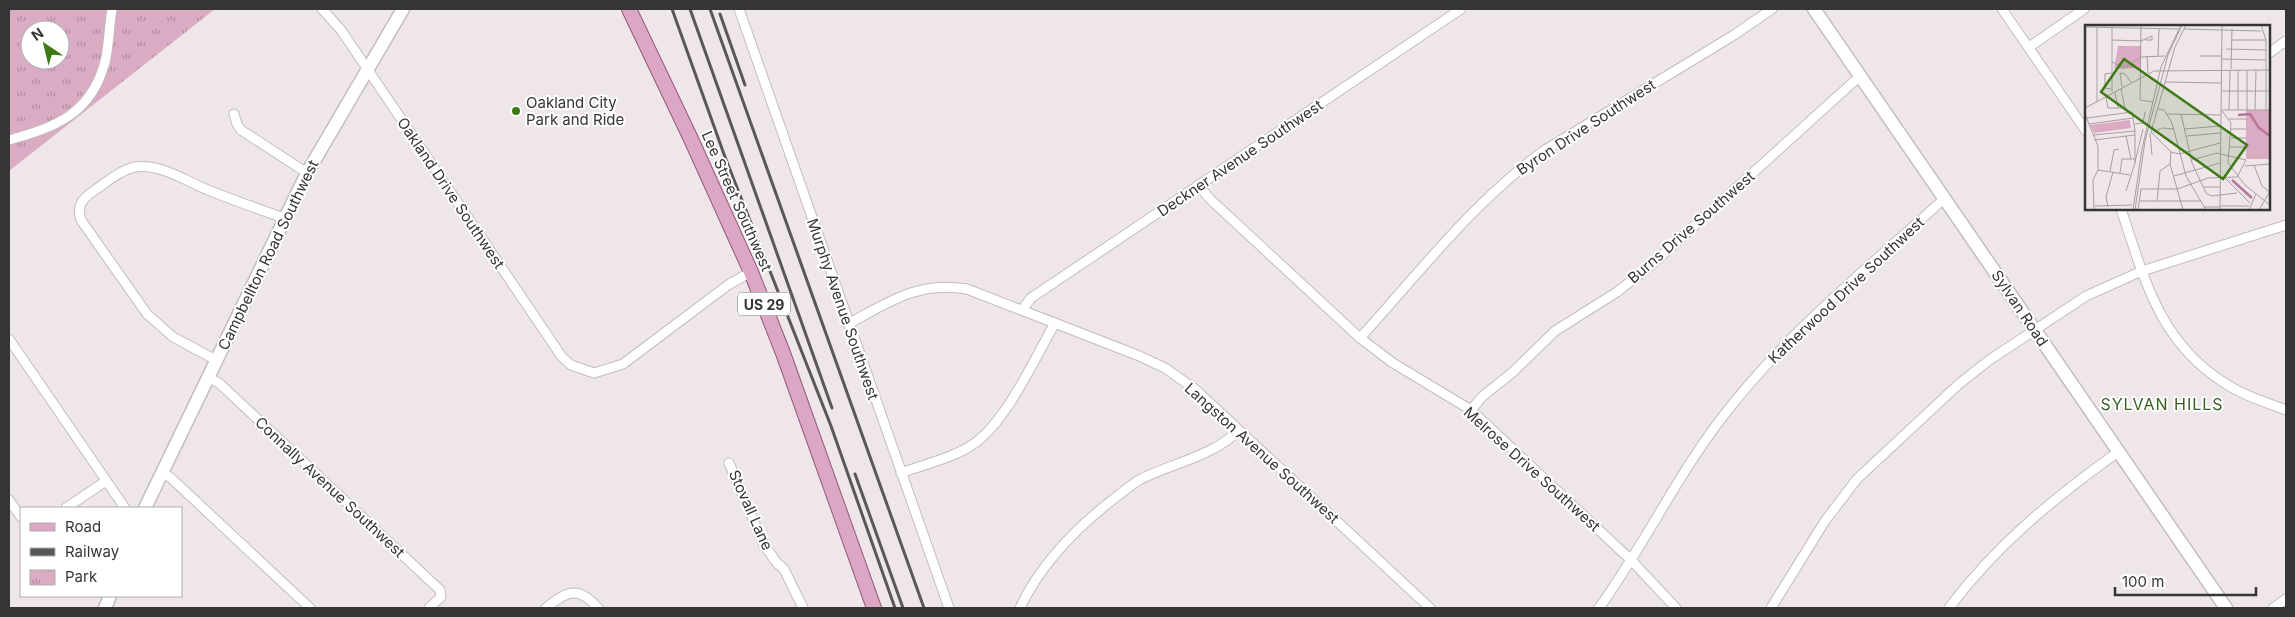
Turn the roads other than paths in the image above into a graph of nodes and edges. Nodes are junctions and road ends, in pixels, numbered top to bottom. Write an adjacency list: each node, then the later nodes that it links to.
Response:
1 (112, 9): 18 (street)
2 (322, 9): 14 (street, Oakland Drive Southwest)
3 (403, 9): 14 (main road, Campbellton Road Southwest)
4 (629, 9): 26 (main road, Lee Street Southwest / US 29)
5 (739, 9): 29 (street, Murphy Avenue Southwest)
6 (1461, 9): 20 (street, Deckner Avenue Southwest)
7 (1772, 9): 32 (street, Byron Drive Southwest)
8 (1814, 9): 15 (main road, Sylvan Road)
9 (2002, 9): 12 (street)
10 (2084, 9): 12 (street)
11 (2286, 41): 13 (street)
12 (2029, 47): 17 (street)
13 (2270, 52)
14 (368, 68): 19 (main road, Campbellton Road Southwest); 26 (street, Oakland Drive Southwest)
15 (1860, 76): 21 (main road, Sylvan Road); 35 (street, Burns Drive Southwest)
16 (234, 114): 19 (street)
17 (2085, 130)
18 (9, 140)
19 (307, 173): 23 (main road, Campbellton Road Southwest)
20 (1198, 185): 27 (street, Deckner Avenue Southwest); 32 (street, Melrose Drive Southwest)
21 (1945, 198): 30 (main road, Sylvan Road); 48 (street, Katherwood Drive Southwest)
22 (2122, 210): 25 (street)
23 (284, 218): 33 (main road, Campbellton Road Southwest); 33 (street)
24 (2286, 225): 25 (street)
25 (2142, 271): 30 (street); 36 (street)
26 (751, 272): 55 (main road, Lee Street Southwest / US 29)
27 (1022, 310): 28 (street, Langston Avenue Southwest); 29 (street, Langston Avenue Southwest)
28 (1055, 323): 37 (street, Langston Avenue Southwest); 41 (street)
29 (848, 324): 41 (street, Murphy Avenue Southwest)
30 (2034, 329): 38 (main road, Sylvan Road); 61 (street)
31 (9, 338): 42 (street)
32 (1360, 338): 35 (street, Melrose Drive Southwest)
33 (216, 360): 34 (main road, Campbellton Road Southwest)
34 (207, 377): 40 (main road, Campbellton Road Southwest); 51 (street, Connally Avenue Southwest)
35 (1471, 410): 48 (street, Melrose Drive Southwest)
36 (2286, 410)
37 (1238, 430): 57 (street); 58 (street, Langston Avenue Southwest)
38 (2118, 452): 62 (street); 63 (main road, Sylvan Road)
39 (730, 463): 54 (street, Stovall Lane)
40 (162, 472): 46 (main road, Campbellton Road Southwest); 50 (street)
41 (901, 473): 56 (street, Murphy Avenue Southwest)
42 (106, 481): 44 (street); 45 (street)
43 (9, 500): 47 (street)
44 (67, 507)
45 (124, 507)
46 (145, 507)
47 (20, 516)
48 (1632, 561): 59 (street, Katherwood Drive Southwest); 60 (street, Melrose Drive Southwest)
49 (2286, 599): 64 (street)
50 (310, 608)
51 (429, 608)
52 (546, 608): 53 (street)
53 (598, 608)
54 (803, 608)
55 (874, 608)
56 (950, 608)
57 (1020, 608)
58 (1430, 608)
59 (1599, 608)
60 (1676, 608)
61 (1771, 608)
62 (1949, 608)
63 (2226, 608)
64 (2273, 608)

